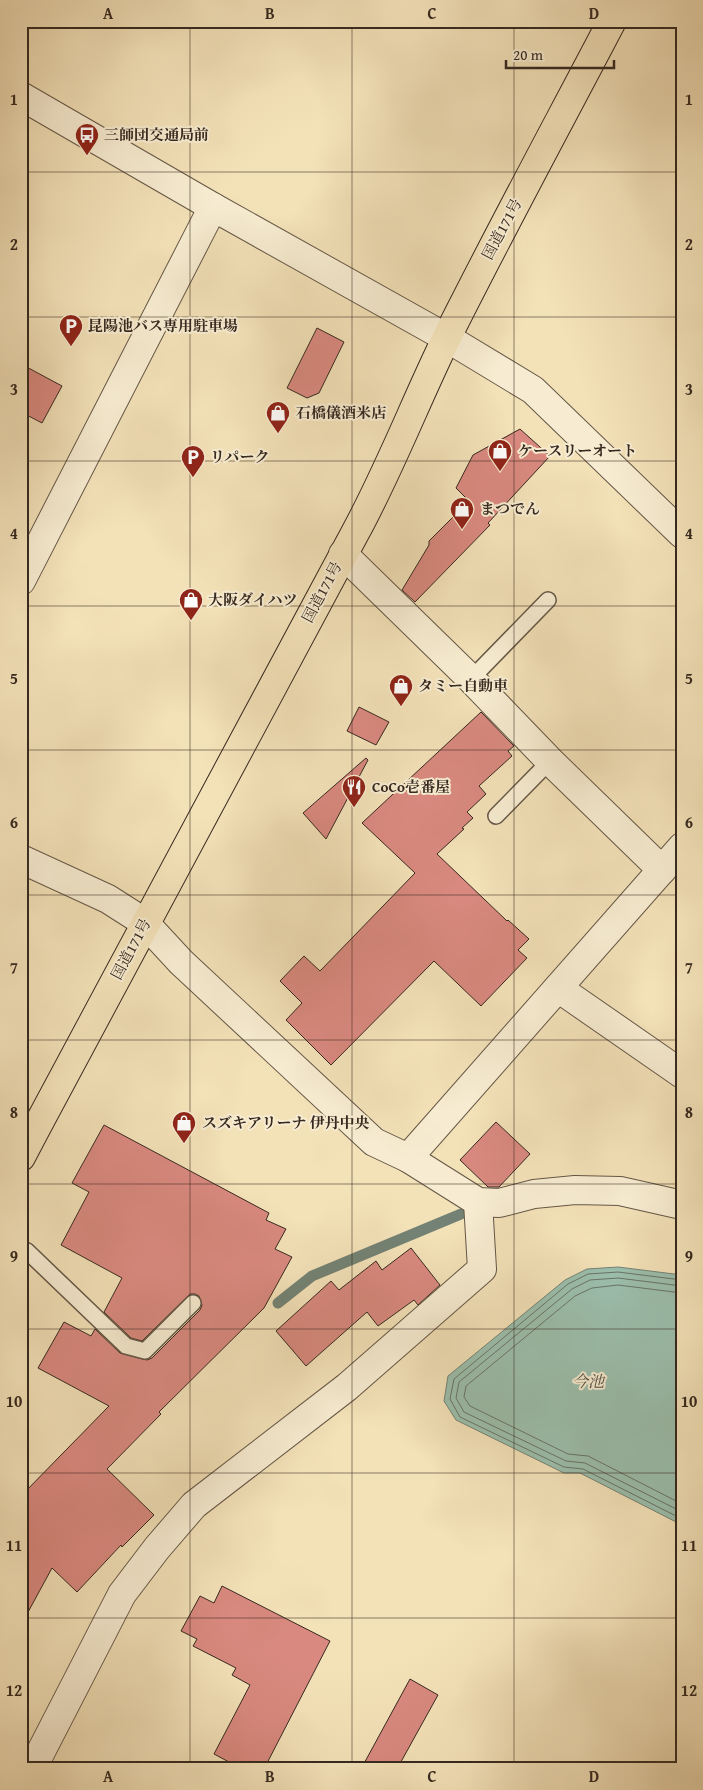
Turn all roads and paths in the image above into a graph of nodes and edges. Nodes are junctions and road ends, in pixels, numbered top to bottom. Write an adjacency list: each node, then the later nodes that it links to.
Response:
1 (612, 21): 4 (highway, 国道171号)
2 (21, 96): 3 (street)
3 (213, 207): 4 (street); 7 (street)
4 (447, 338): 5 (street); 6 (highway, 国道171号)
5 (682, 534)
6 (343, 554): 9 (street); 15 (highway, 国道171号)
7 (21, 581)
8 (548, 600): 9 (lane)
9 (471, 679): 10 (street)
10 (550, 761): 11 (lane); 14 (street)
11 (496, 816)
12 (682, 847): 14 (street)
13 (21, 859): 15 (street)
14 (662, 870): 16 (street)
15 (144, 922): 18 (highway, 国道171号); 19 (street)
16 (558, 988): 17 (street); 19 (street)
17 (682, 1074)
18 (21, 1157)
19 (408, 1158): 20 (street)
20 (478, 1202): 21 (street); 24 (street)
21 (682, 1205)
22 (21, 1248): 23 (lane)
23 (193, 1303)
24 (32, 1769)

